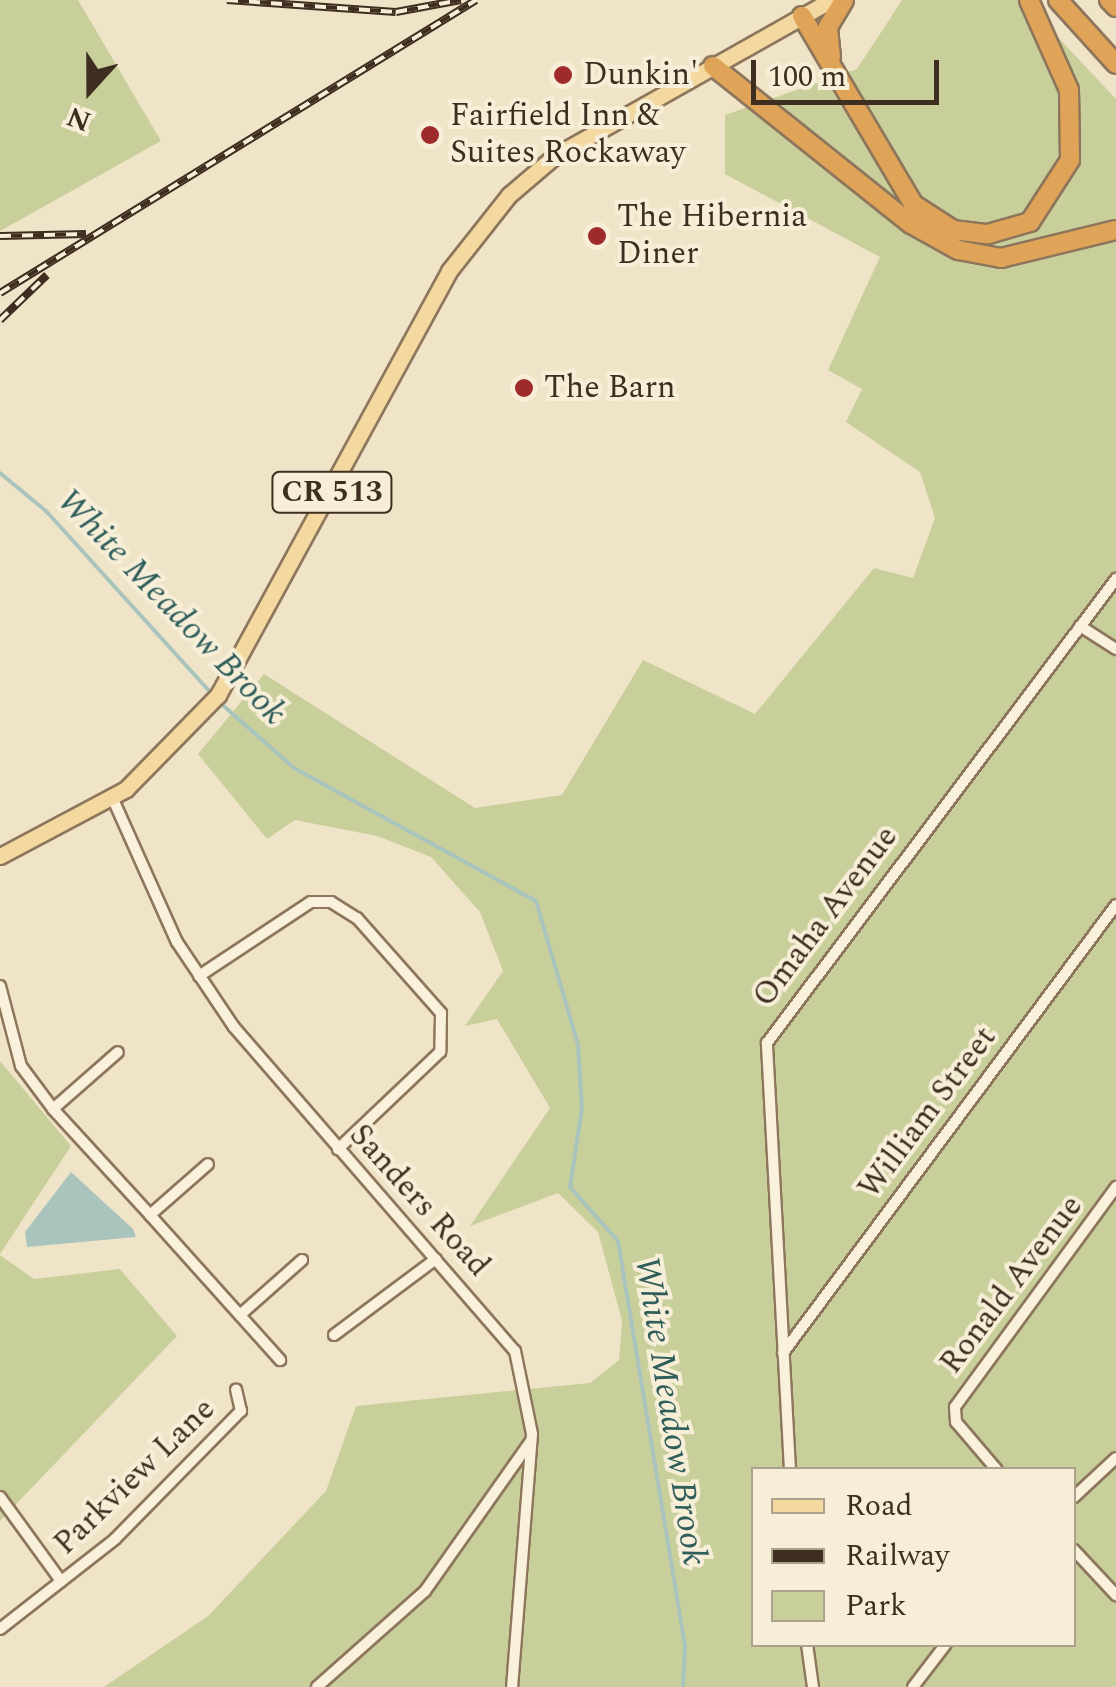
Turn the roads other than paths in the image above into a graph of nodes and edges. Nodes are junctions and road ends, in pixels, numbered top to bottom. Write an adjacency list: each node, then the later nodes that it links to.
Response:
1 (831, 0): 7 (main road, CR 513)
2 (844, 0): 10 (highway)
3 (1029, 0): 10 (highway)
4 (1058, 0): 8 (highway)
5 (1109, 0): 6 (highway)
6 (1116, 7)
7 (802, 16): 9 (main road, CR 513); 10 (highway)
8 (1116, 64)
9 (713, 66): 11 (highway); 15 (main road, CR 513)
10 (838, 76)
11 (1116, 230)
12 (1116, 579): 13 (street, Omaha Avenue)
13 (1080, 626): 14 (street); 30 (street, Omaha Avenue)
14 (1116, 650)
15 (112, 797): 16 (main road, CR 513); 18 (street, Sanders Road)
16 (0, 856)
17 (1116, 905): 30 (street, William Street)
18 (198, 976): 22 (street, Sanders Road); 22 (street)
19 (0, 986): 21 (street)
20 (118, 1052): 21 (street)
21 (53, 1110): 25 (street)
22 (338, 1148): 27 (street, Sanders Road)
23 (208, 1164): 25 (street)
24 (1116, 1187): 36 (street, Ronald Avenue)
25 (150, 1215): 28 (street)
26 (302, 1260): 28 (street)
27 (436, 1260): 29 (street); 33 (street, Sanders Road)
28 (240, 1315): 31 (street)
29 (334, 1335)
30 (783, 1352): 35 (street, Omaha Avenue)
31 (280, 1360)
32 (236, 1390): 40 (street, Parkview Lane)
33 (532, 1440): 45 (street); 46 (street, Sanders Road)
34 (1116, 1458): 37 (street)
35 (790, 1467)
36 (996, 1467)
37 (1076, 1495)
38 (0, 1497): 40 (street)
39 (1076, 1552): 41 (street)
40 (61, 1582): 42 (street, Parkview Lane)
41 (1116, 1595)
42 (0, 1629)
43 (807, 1647): 47 (street)
44 (944, 1647): 48 (street)
45 (316, 1687)
46 (512, 1687)
47 (814, 1687)
48 (913, 1687)

